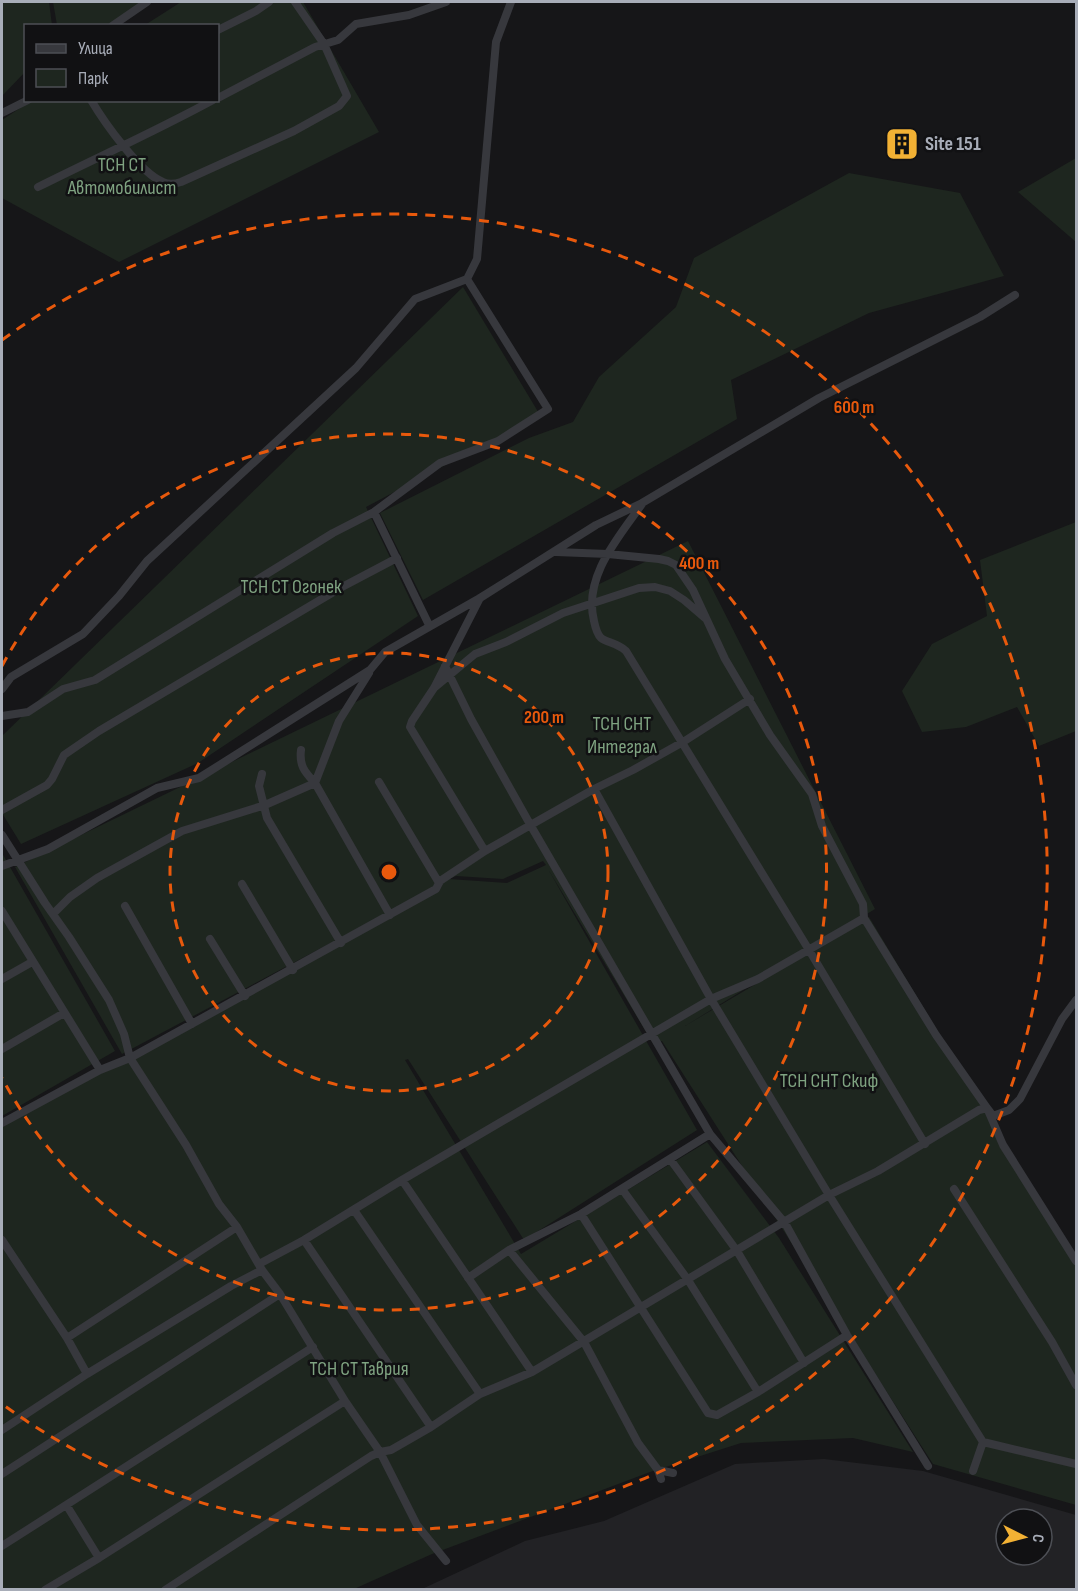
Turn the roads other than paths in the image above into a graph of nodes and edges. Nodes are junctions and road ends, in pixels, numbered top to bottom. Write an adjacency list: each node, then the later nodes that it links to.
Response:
1 (147, 2): 6 (street)
2 (269, 2): 7 (street)
3 (295, 2): 8 (street)
4 (446, 2): 8 (street)
5 (511, 2): 16 (street)
6 (115, 24)
7 (219, 30)
8 (324, 44): 9 (street); 14 (street)
9 (219, 97)
10 (24, 102): 13 (street)
11 (92, 102): 14 (street)
12 (209, 102): 14 (street)
13 (2, 113)
14 (123, 144): 15 (street)
15 (38, 187)
16 (467, 279): 19 (street); 31 (street)
17 (1015, 295): 18 (street)
18 (642, 503): 20 (street); 21 (street)
19 (374, 512): 22 (street); 33 (street)
20 (555, 552): 21 (street); 23 (street)
21 (608, 554): 24 (street); 25 (street)
22 (397, 558): 26 (street); 41 (street)
23 (480, 598): 26 (street); 27 (street)
24 (590, 605): 25 (street); 29 (street); 34 (street)
25 (708, 621): 32 (street)
26 (429, 625): 28 (street)
27 (446, 666): 29 (street); 30 (street)
28 (370, 670): 38 (street); 45 (street)
29 (450, 675): 30 (street); 42 (street)
30 (434, 688): 44 (street)
31 (2, 689)
32 (750, 699): 34 (street); 53 (street)
33 (2, 716)
34 (683, 742): 39 (street); 56 (street)
35 (301, 750): 38 (street)
36 (262, 774): 40 (street)
37 (379, 782): 47 (street)
38 (315, 783): 40 (street); 52 (street)
39 (594, 789): 42 (street); 61 (street)
40 (265, 805): 51 (street); 55 (street)
41 (2, 810)
42 (531, 826): 44 (street); 65 (street)
43 (2, 835): 45 (street)
44 (485, 851): 47 (street)
45 (18, 859): 46 (street); 51 (street)
46 (2, 866)
47 (439, 883): 52 (street)
48 (242, 884): 58 (street)
49 (125, 906): 64 (street)
50 (2, 911): 57 (street)
51 (53, 914): 67 (street)
52 (390, 915): 55 (street)
53 (864, 918): 56 (street); 69 (street)
54 (210, 939): 60 (street)
55 (341, 943): 58 (street)
56 (809, 950): 61 (street); 72 (street)
57 (32, 962): 59 (street); 63 (street)
58 (293, 970): 60 (street)
59 (2, 979)
60 (244, 996): 64 (street)
61 (711, 999): 65 (street); 77 (street)
62 (1077, 1000): 69 (street)
63 (63, 1013): 66 (street); 68 (street)
64 (192, 1024): 67 (street)
65 (653, 1034): 71 (street); 74 (street)
66 (2, 1049)
67 (130, 1058): 68 (street); 81 (street)
68 (100, 1070): 70 (street)
69 (987, 1108): 72 (street); 86 (street)
70 (2, 1123)
71 (710, 1134): 73 (street); 80 (street)
72 (925, 1144): 77 (street)
73 (670, 1159): 75 (street); 85 (street)
74 (402, 1180): 78 (street); 88 (street)
75 (621, 1189): 79 (street); 89 (street)
76 (954, 1189): 99 (street)
77 (829, 1196): 80 (street); 105 (street)
78 (354, 1210): 83 (street); 101 (street)
79 (581, 1214): 84 (street); 91 (street)
80 (785, 1223): 85 (street); 92 (street)
81 (237, 1227): 87 (street); 93 (street)
82 (2, 1240): 93 (street)
83 (304, 1240): 87 (street); 103 (street)
84 (509, 1250): 88 (street); 94 (street)
85 (737, 1251): 89 (street); 96 (street)
86 (1077, 1261)
87 (261, 1267): 90 (street); 98 (street)
88 (468, 1278): 97 (street)
89 (688, 1280): 91 (street); 100 (street)
90 (280, 1294): 95 (street); 112 (street)
91 (641, 1308): 94 (street); 100 (street)
92 (847, 1335): 96 (street); 108 (street)
93 (67, 1338): 98 (street)
94 (584, 1342): 97 (street); 109 (street)
95 (312, 1347): 102 (street); 114 (street)
96 (804, 1363): 100 (street)
97 (532, 1372): 101 (street)
98 (87, 1374): 104 (street)
99 (1077, 1385)
100 (758, 1392)
101 (480, 1394): 103 (street)
102 (345, 1401): 106 (street); 116 (street)
103 (431, 1427): 106 (street)
104 (2, 1430)
105 (983, 1442): 107 (street); 110 (street)
106 (380, 1452): 117 (street); 119 (street)
107 (1077, 1464)
108 (927, 1466)
109 (658, 1470): 111 (street); 113 (street)
110 (973, 1471)
111 (673, 1473)
112 (2, 1474)
113 (661, 1479)
114 (67, 1506): 115 (street); 116 (street)
115 (2, 1546)
116 (99, 1558): 118 (street)
117 (446, 1561)
118 (45, 1590)
119 (165, 1590)

